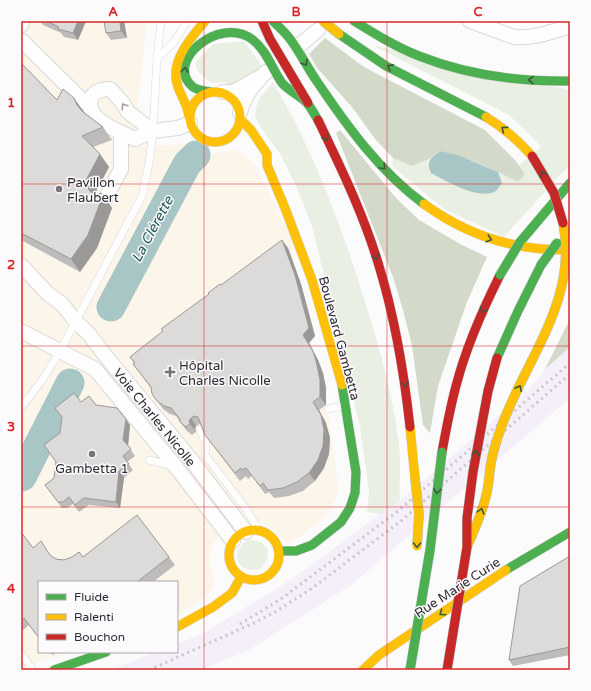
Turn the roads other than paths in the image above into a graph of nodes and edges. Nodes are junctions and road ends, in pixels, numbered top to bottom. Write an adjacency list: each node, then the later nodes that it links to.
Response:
1 (22, 21): 9 (street)
2 (161, 21): 14 (lane)
3 (187, 21): 14 (lane)
4 (205, 21): 20 (main road)
5 (262, 21): 17 (main road, bridge)
6 (273, 21): 30 (main road, one-way to 30)
7 (470, 21): 11 (street)
8 (355, 22): 15 (main road, one-way to 8)
9 (21, 25)
10 (320, 26): 13 (street); 47 (main road, one-way to 10, bridge)
11 (570, 26)
12 (21, 40): 18 (street)
13 (301, 44)
14 (157, 59): 21 (lane)
15 (570, 81)
16 (216, 92): 17 (main road, one-way to 17); 19 (main road); 19 (street); 20 (main road)
17 (308, 103): 50 (main road, one-way to 50, bridge)
18 (90, 105): 21 (street, one-way to 18); 22 (street)
19 (240, 116): 24 (main road); 26 (main road, Boulevard Gambetta)
20 (190, 119): 21 (street); 24 (main road)
21 (153, 131): 22 (street); 32 (lane)
22 (121, 132): 28 (street)
23 (241, 141): 24 (main road)
24 (220, 142)
25 (257, 156): 26 (main road, Boulevard Gambetta)
26 (267, 165): 37 (main road, Boulevard Gambetta)
27 (570, 183): 50 (main road, one-way to 50, bridge)
28 (105, 199)
29 (570, 228): 47 (main road, one-way to 29, bridge)
30 (570, 250)
31 (21, 265): 32 (street, Voie Charles Nicolle)
32 (76, 322): 34 (lane); 35 (street, Voie Charles Nicolle)
33 (21, 331): 34 (street, Voie Charles Nicolle)
34 (60, 351): 36 (street, Voie Charles Nicolle); 38 (lane)
35 (108, 359): 36 (street); 41 (street, Voie Charles Nicolle)
36 (95, 369): 43 (street, Voie Charles Nicolle)
37 (346, 406): 39 (lane); 48 (main road, Boulevard Gambetta)
38 (21, 408)
39 (328, 409)
40 (200, 429): 44 (lane)
41 (189, 457): 43 (street); 44 (street, Voie Charles Nicolle)
42 (149, 460): 43 (lane)
43 (176, 467): 46 (street, Voie Charles Nicolle)
44 (253, 531): 46 (main road); 48 (main road)
45 (570, 532): 56 (main road, Rue Marie Curie, one-way to 56)
46 (233, 541): 49 (main road)
47 (467, 548): 58 (main road, bridge)
48 (278, 551): 49 (main road)
49 (241, 577): 51 (main road)
50 (419, 608): 57 (main road, bridge)
51 (178, 626)
52 (103, 653): 55 (main road)
53 (21, 654): 54 (lane)
54 (33, 670)
55 (54, 670)
56 (363, 670)
57 (410, 670)
58 (447, 670)

